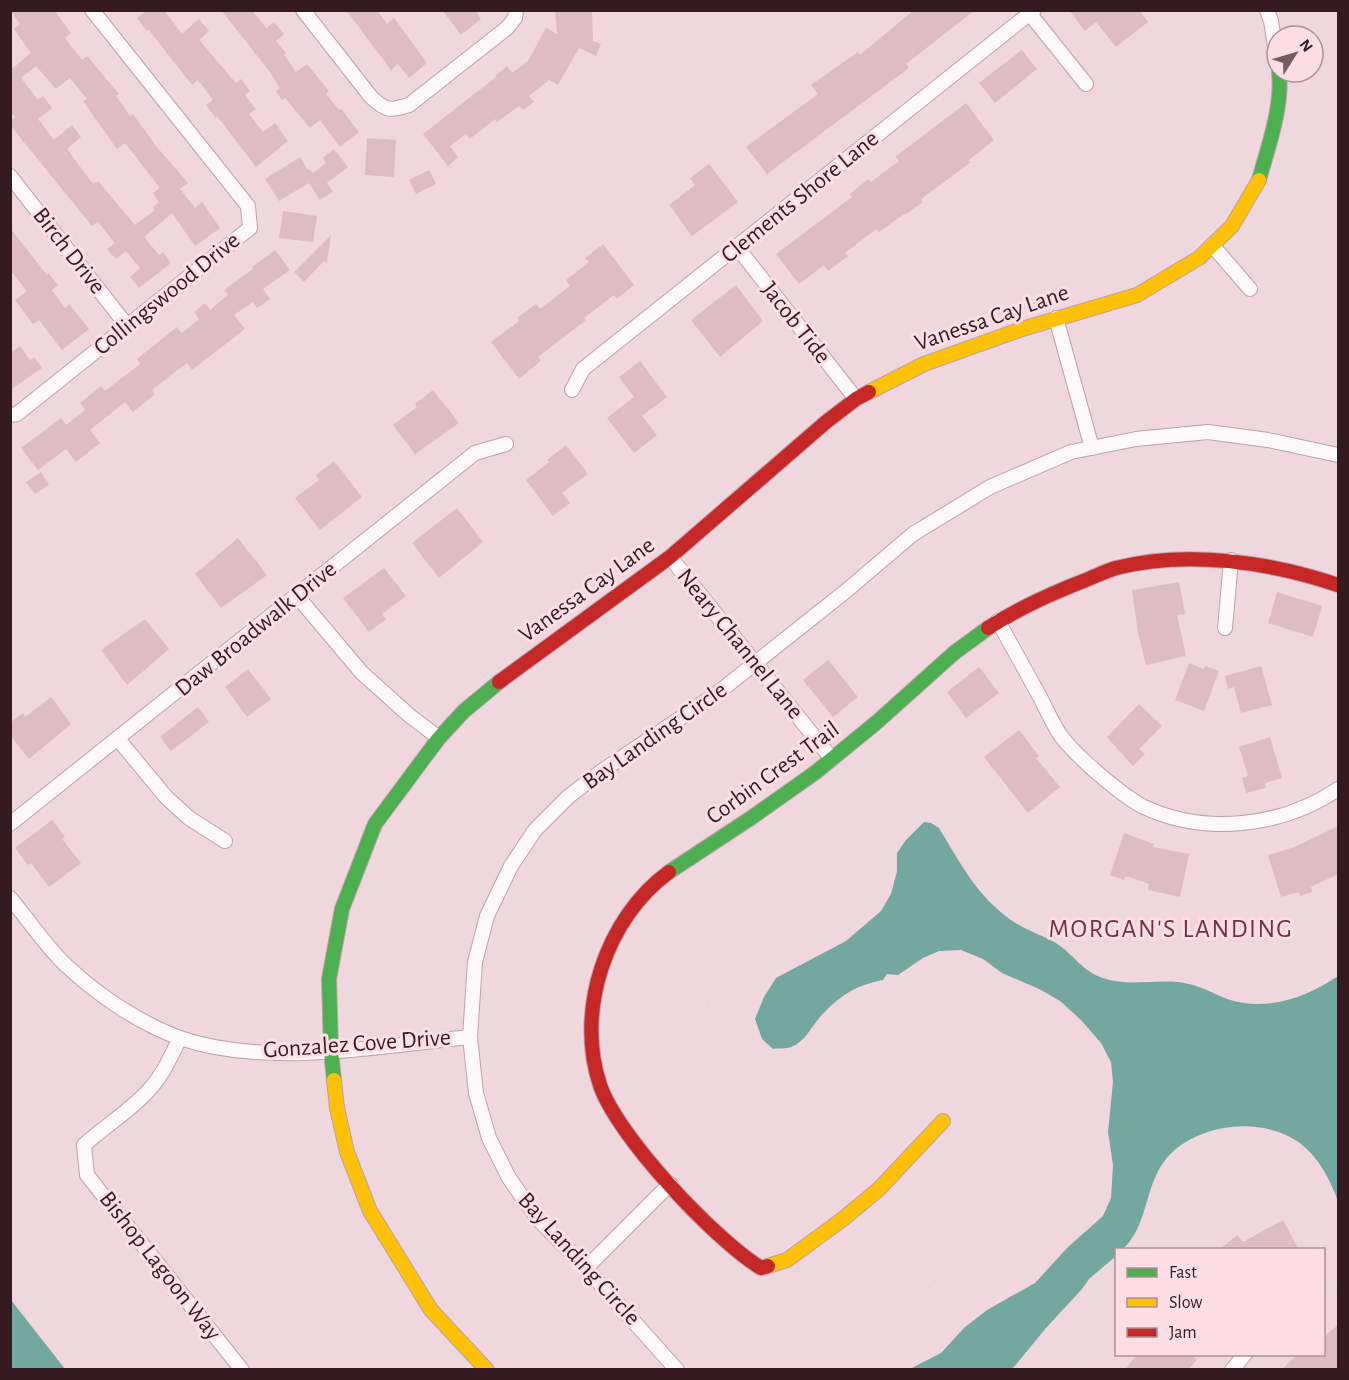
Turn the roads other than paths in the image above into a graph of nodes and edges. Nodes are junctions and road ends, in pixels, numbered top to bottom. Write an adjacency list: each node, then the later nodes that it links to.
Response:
1 (92, 10): 14 (street, Collingswood Drive)
2 (303, 10): 3 (street)
3 (516, 10)
4 (1267, 10): 6 (street)
5 (1032, 12): 7 (street); 11 (street, Clements Shore Lane)
6 (1272, 24)
7 (1086, 84)
8 (1280, 84): 10 (street, Vanessa Cay Lane)
9 (10, 176): 14 (street, Birch Drive)
10 (1212, 245): 12 (street); 13 (street, Vanessa Cay Lane)
11 (737, 247): 15 (street, Clements Shore Lane); 16 (street, Jacob Tide)
12 (1250, 289)
13 (1056, 318): 16 (street, Vanessa Cay Lane); 19 (street)
14 (128, 327): 17 (street, Collingswood Drive)
15 (572, 390)
16 (856, 399): 21 (street, Vanessa Cay Lane)
17 (10, 415)
18 (506, 444): 24 (street, Daw Broadwalk Drive)
19 (1092, 448): 20 (street, Bay Landing Circle); 27 (street, Bay Landing Circle)
20 (1338, 455)
21 (670, 557): 27 (street, Neary Channel Lane); 28 (street, Vanessa Cay Lane)
22 (1231, 560): 23 (street, Corbin Crest Trail); 25 (street, Corbin Crest Trail); 26 (street)
23 (1338, 585)
24 (297, 596): 28 (street); 29 (street, Daw Broadwalk Drive)
25 (998, 621): 30 (street, Corbin Crest Trail); 31 (street)
26 (1226, 628)
27 (755, 663): 30 (street, Neary Channel Lane); 35 (street, Bay Landing Circle)
28 (439, 738): 37 (street, Vanessa Cay Lane)
29 (118, 739): 32 (street, Daw Broadwalk Drive); 33 (street)
30 (832, 759): 39 (street, Corbin Crest Trail)
31 (1338, 789)
32 (10, 824)
33 (225, 841)
34 (10, 898): 36 (street, Gonzalez Cove Drive)
35 (470, 1037): 37 (street, Gonzalez Cove Drive); 40 (street, Bay Landing Circle)
36 (180, 1038): 37 (street, Gonzalez Cove Drive); 42 (street, Bishop Lagoon Way)
37 (331, 1051): 43 (street, Vanessa Cay Lane)
38 (943, 1121): 39 (street, Corbin Crest Trail)
39 (670, 1184): 40 (street)
40 (586, 1268): 44 (street, Bay Landing Circle)
41 (1243, 1356): 45 (street)
42 (242, 1370)
43 (487, 1370)
44 (677, 1370)
45 (1232, 1370)

